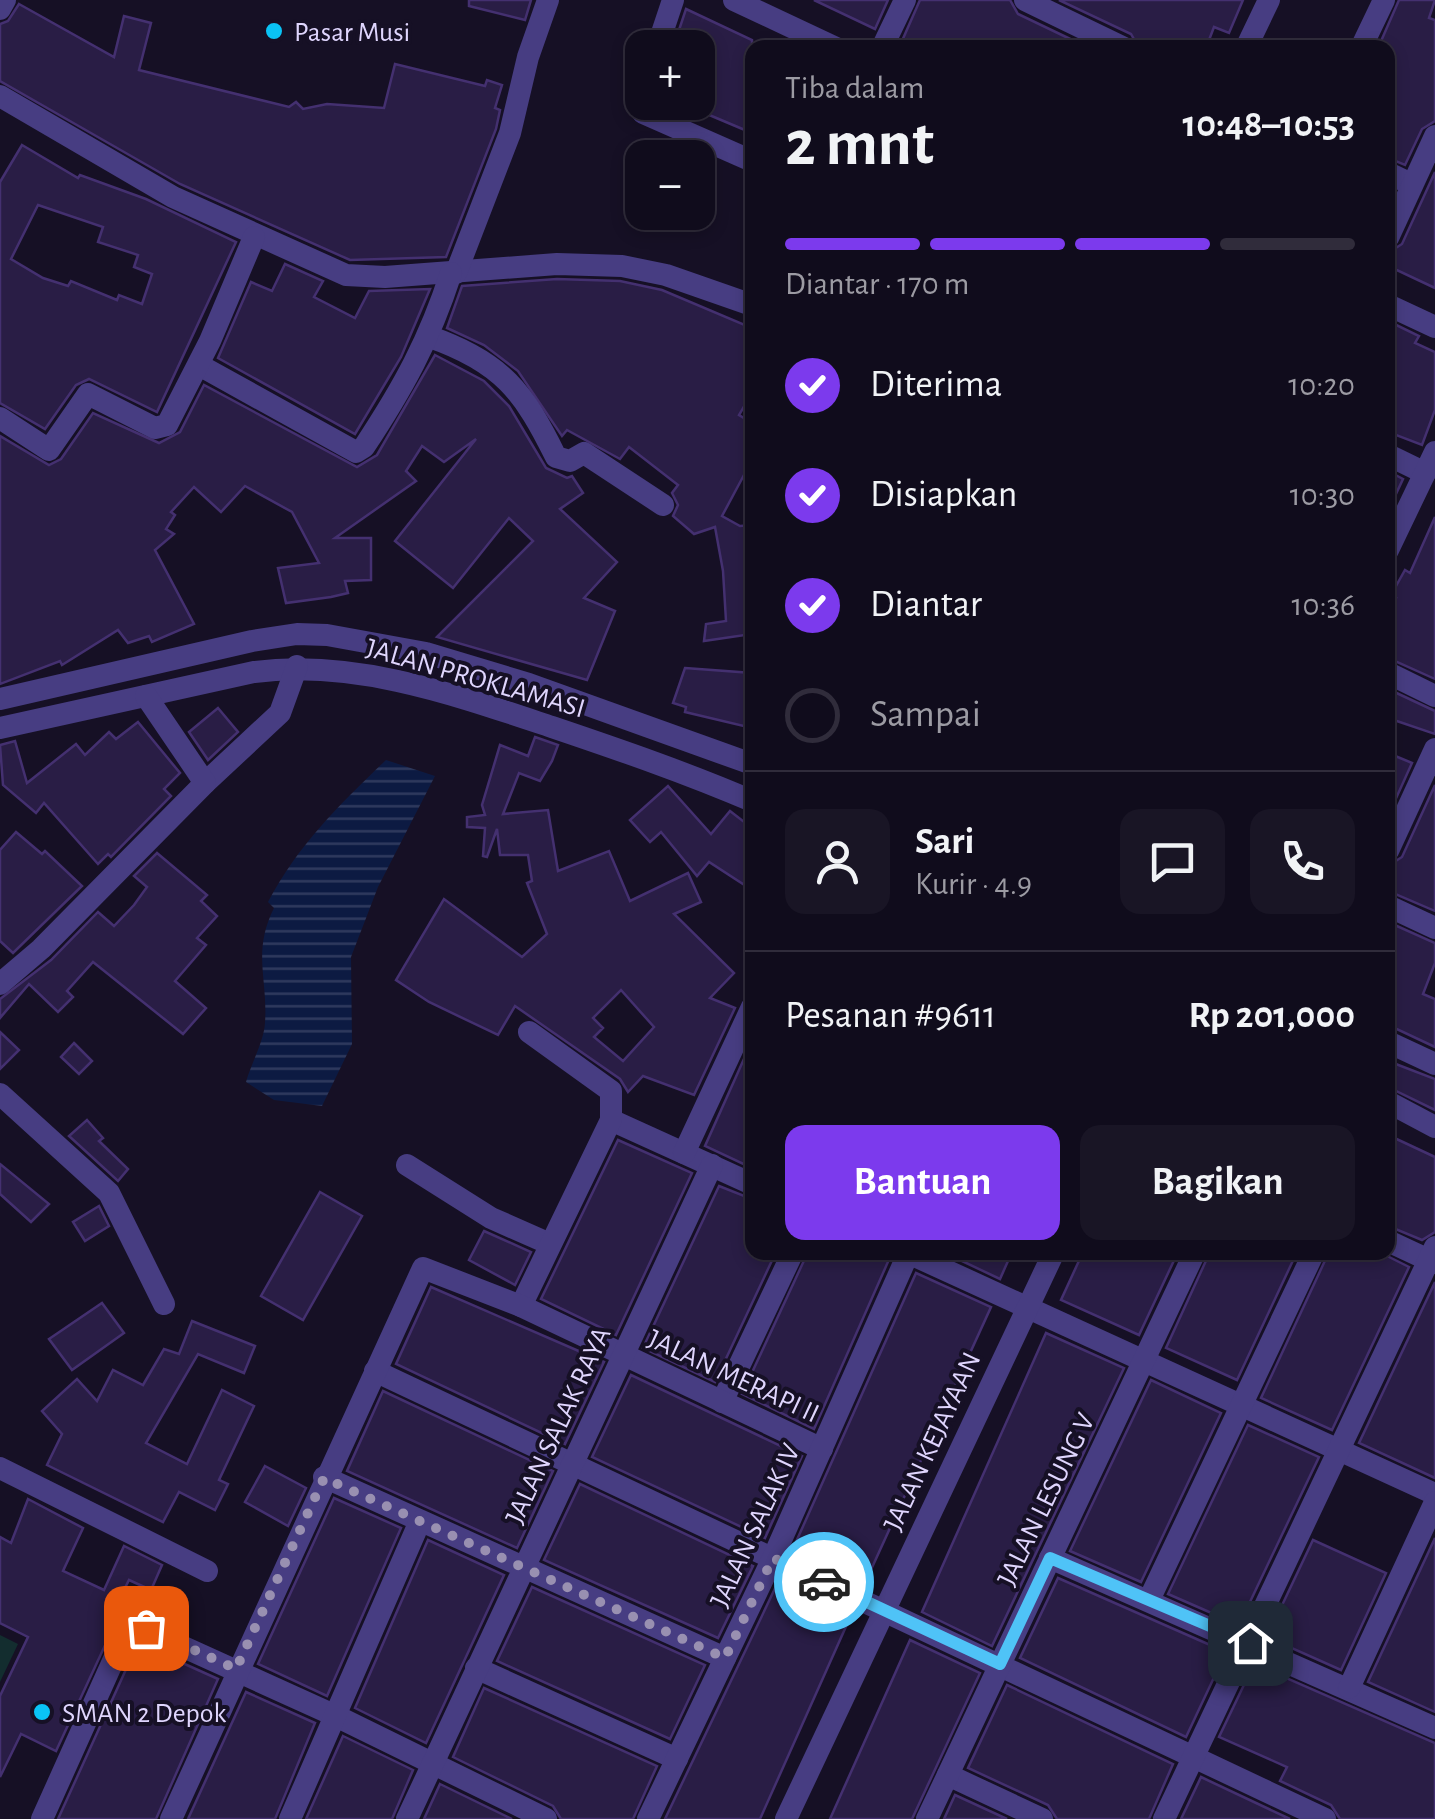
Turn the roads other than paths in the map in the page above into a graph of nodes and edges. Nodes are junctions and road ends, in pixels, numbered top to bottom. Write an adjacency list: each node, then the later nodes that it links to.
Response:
1 (6, 0): 9 (street)
2 (548, 0): 24 (street)
3 (673, 0): 10 (street)
4 (734, 0): 11 (street)
5 (905, 0): 12 (street)
6 (1026, 0): 13 (street)
7 (1268, 0): 14 (street)
8 (1384, 0): 15 (street)
9 (0, 9)
10 (662, 30)
11 (819, 40)
12 (886, 40)
13 (1108, 40)
14 (1250, 40)
15 (1365, 40)
16 (0, 96): 23 (street)
17 (658, 120): 19 (street)
18 (1435, 136): 21 (street)
19 (745, 158)
20 (1395, 176): 21 (street)
21 (1411, 184): 22 (street)
22 (1395, 222)
23 (254, 236): 24 (street); 29 (street)
24 (454, 273): 25 (street); 28 (street)
25 (745, 303)
26 (1395, 308): 27 (street)
27 (1435, 327)
28 (430, 337): 29 (street); 33 (street)
29 (199, 366): 30 (street)
30 (0, 418)
31 (1395, 457): 32 (street)
32 (1432, 461): 34 (street)
33 (663, 506)
34 (1395, 536)
35 (327, 635): 37 (street); 39 (street, JALAN PROKLAMASI); 42 (street, JALAN PROKLAMASI)
36 (297, 666): 37 (street, JALAN PROKLAMASI); 40 (street, JALAN PROKLAMASI); 47 (street)
37 (332, 669): 43 (street, JALAN PROKLAMASI)
38 (1395, 676): 41 (street)
39 (529, 684): 43 (street); 46 (street, JALAN PROKLAMASI)
40 (146, 696): 44 (street, JALAN PROKLAMASI); 47 (street)
41 (1435, 696)
42 (0, 699)
43 (520, 716): 48 (street, JALAN PROKLAMASI)
44 (0, 728)
45 (1435, 748): 49 (street)
46 (745, 761)
47 (205, 783): 52 (street)
48 (745, 798)
49 (1395, 836)
50 (1395, 909): 51 (street)
51 (1435, 928)
52 (0, 984)
53 (745, 1022): 61 (street)
54 (528, 1032): 59 (street)
55 (1395, 1045): 56 (street)
56 (1435, 1064)
57 (0, 1094): 74 (street)
58 (1395, 1106): 60 (street)
59 (611, 1120): 61 (street); 65 (street)
60 (1435, 1127)
61 (684, 1153): 63 (street)
62 (407, 1165): 65 (street)
63 (712, 1166): 64 (street); 77 (street, JALAN SALAK RAYA)
64 (745, 1181)
65 (550, 1244): 75 (street)
66 (1395, 1244): 67 (street)
67 (1433, 1257): 83 (street)
68 (789, 1260): 80 (street)
69 (904, 1260): 82 (street, JALAN SALAK IV)
70 (922, 1260): 76 (street)
71 (1050, 1260): 76 (street, JALAN KEJAYAAN)
72 (1191, 1260): 78 (street, JALAN LESUNG V)
73 (1310, 1260): 81 (street)
74 (164, 1304)
75 (521, 1306): 77 (street, JALAN MERAPI II); 79 (street, JALAN MERAPI II)
76 (1028, 1308): 78 (street); 95 (street, JALAN KEJAYAAN)
77 (621, 1356): 80 (street, JALAN MERAPI II); 84 (street, JALAN SALAK RAYA)
78 (1145, 1361): 81 (street); 91 (street, JALAN LESUNG V)
79 (375, 1371): 84 (street); 86 (street)
80 (722, 1402): 82 (street, JALAN MERAPI II)
81 (1242, 1405): 83 (street); 94 (street)
82 (822, 1449): 90 (street, JALAN SALAK IV)
83 (1339, 1450): 87 (street); 96 (street)
84 (572, 1464): 90 (street); 92 (street, JALAN SALAK RAYA)
85 (0, 1468): 93 (street)
86 (324, 1478): 89 (street); 100 (street)
87 (1435, 1494)
88 (1435, 1502): 101 (street)
89 (420, 1521): 92 (street); 102 (street)
90 (773, 1558): 95 (street); 97 (street, JALAN SALAK IV)
91 (1050, 1558): 94 (street); 98 (street, JALAN LESUNG V)
92 (524, 1569): 97 (street); 99 (street, JALAN SALAK RAYA)
93 (206, 1570)
94 (1150, 1600): 96 (street)
95 (884, 1610): 98 (street); 114 (street, JALAN KEJAYAAN)
96 (1250, 1643): 101 (street); 104 (street)
97 (725, 1658): 105 (street, JALAN SALAK IV)
98 (1000, 1664): 104 (street); 107 (street, JALAN LESUNG V)
99 (476, 1668): 105 (street); 106 (street, JALAN SALAK RAYA)
100 (236, 1669): 102 (street); 109 (street); 110 (street)
101 (1349, 1688): 103 (street)
102 (336, 1716): 106 (street); 111 (street)
103 (1435, 1728)
104 (1192, 1758): 117 (street); 118 (street)
105 (676, 1759): 113 (street, JALAN SALAK IV)
106 (432, 1765): 108 (street); 112 (street, JALAN SALAK RAYA)
107 (948, 1775): 115 (street, JALAN LESUNG V); 116 (street)
108 (537, 1817)
109 (42, 1819)
110 (171, 1819)
111 (290, 1819)
112 (408, 1819)
113 (648, 1819)
114 (786, 1819)
115 (927, 1819)
116 (1042, 1819)
117 (1164, 1819)
118 (1325, 1819)

